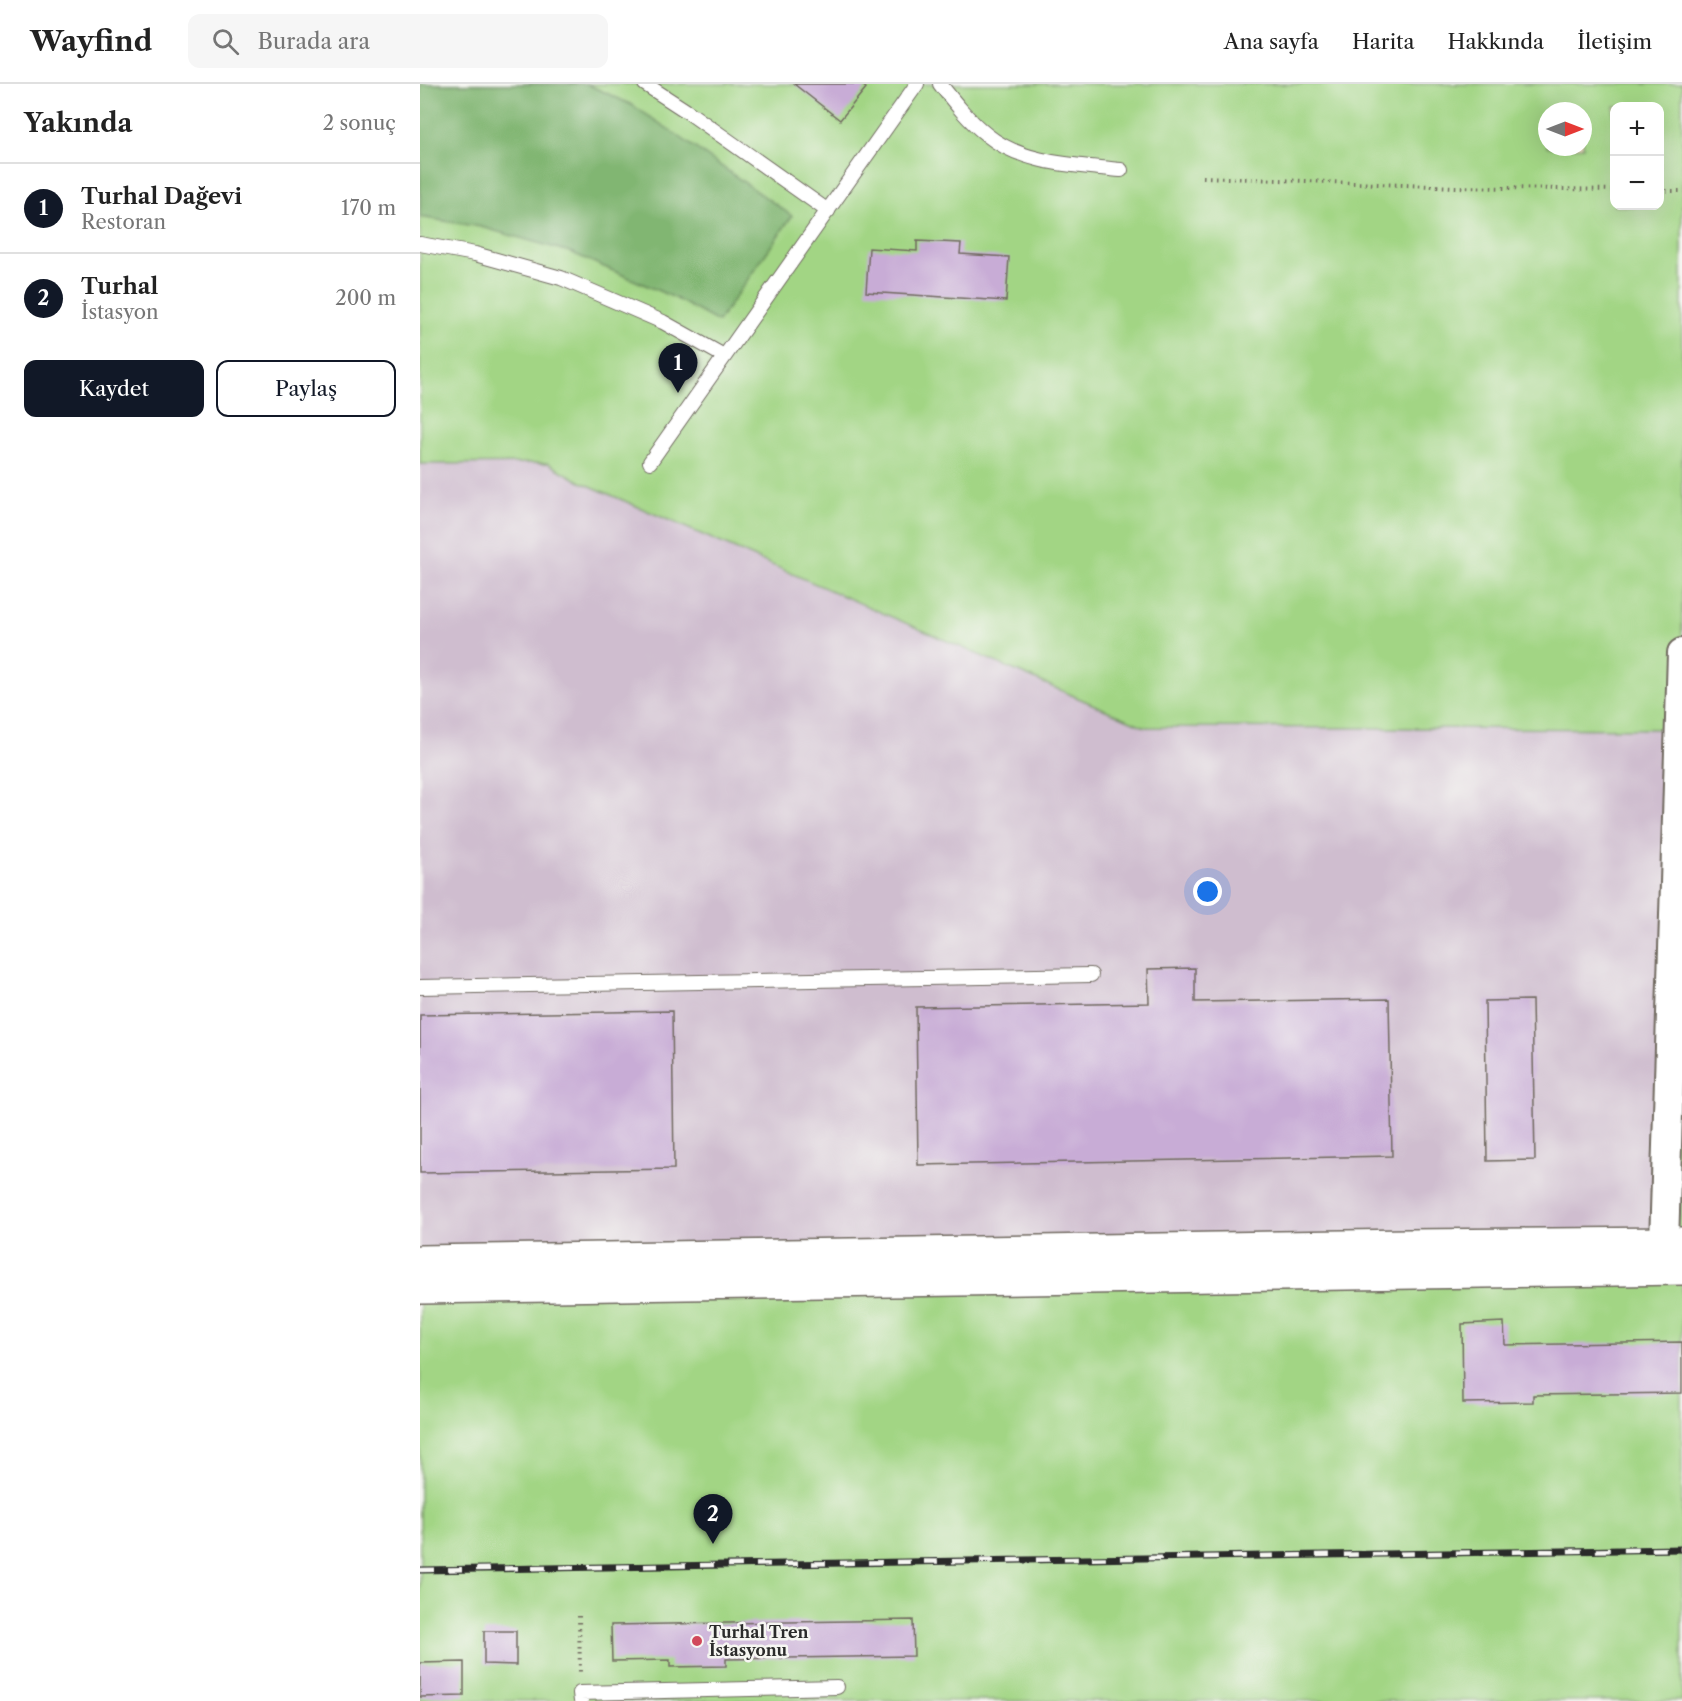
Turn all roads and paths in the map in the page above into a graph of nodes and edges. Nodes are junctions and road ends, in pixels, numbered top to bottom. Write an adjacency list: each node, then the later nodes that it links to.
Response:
1 (645, 84): 9 (lane)
2 (917, 84): 9 (lane)
3 (940, 84): 4 (lane)
4 (1121, 170)
5 (1203, 177): 6 (path)
6 (1610, 190)
7 (1664, 191): 8 (path)
8 (1682, 191)
9 (828, 211): 11 (lane)
10 (420, 244): 11 (lane)
11 (724, 356): 12 (lane)
12 (650, 462)
13 (1682, 653): 16 (street)
14 (1091, 975): 15 (lane)
15 (420, 987)
16 (1676, 1252): 17 (street); 18 (street)
17 (420, 1263)
18 (420, 1287)
19 (579, 1616): 21 (path)
20 (837, 1688): 21 (lane)
21 (581, 1697)

